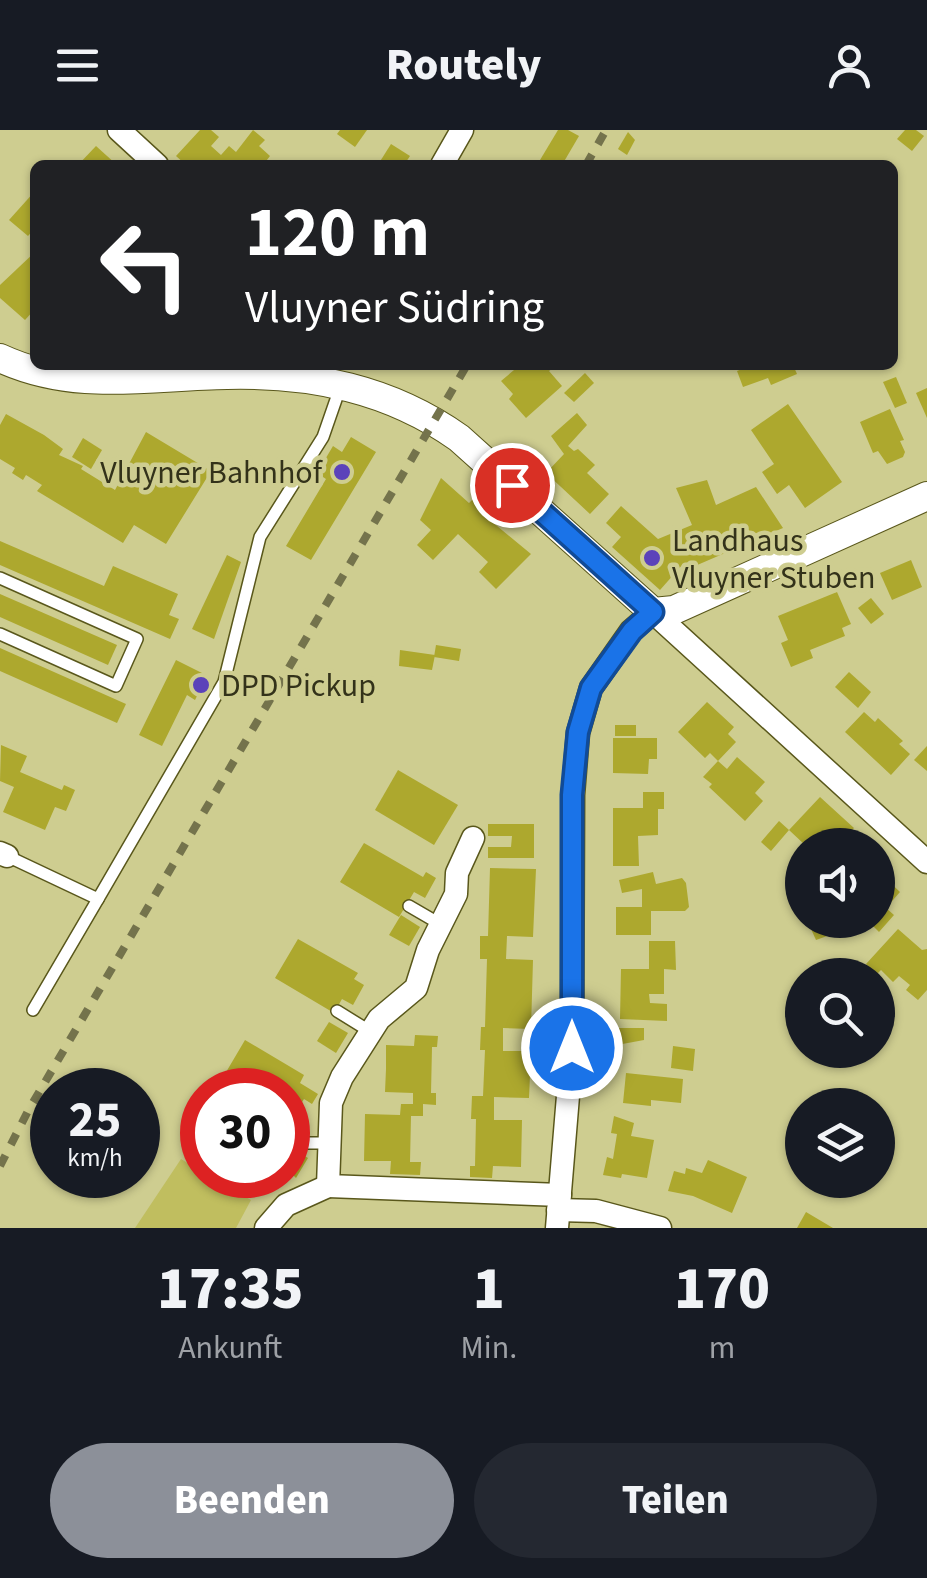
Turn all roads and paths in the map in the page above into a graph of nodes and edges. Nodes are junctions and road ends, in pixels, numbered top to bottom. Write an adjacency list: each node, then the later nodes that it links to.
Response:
1 (119, 130): 3 (street)
2 (462, 130): 4 (street)
3 (152, 160)
4 (445, 160)
5 (2, 364): 6 (street)
6 (30, 369)
7 (34, 370): 8 (street)
8 (283, 370): 9 (street)
9 (329, 376): 12 (street); 17 (lane)
10 (927, 496): 12 (street)
11 (0, 578): 13 (lane)
12 (653, 612): 16 (street); 26 (street)
13 (0, 634)
14 (472, 838): 19 (street)
15 (4, 854): 17 (lane)
16 (927, 862)
17 (98, 898): 20 (lane)
18 (409, 906): 19 (lane)
19 (440, 924): 22 (street)
20 (33, 1010)
21 (337, 1012): 22 (lane)
22 (371, 1032): 24 (street)
23 (310, 1143): 24 (lane)
24 (330, 1143): 25 (street)
25 (328, 1186): 26 (street); 27 (street)
26 (558, 1211): 28 (street)
27 (266, 1228)
28 (660, 1228)

